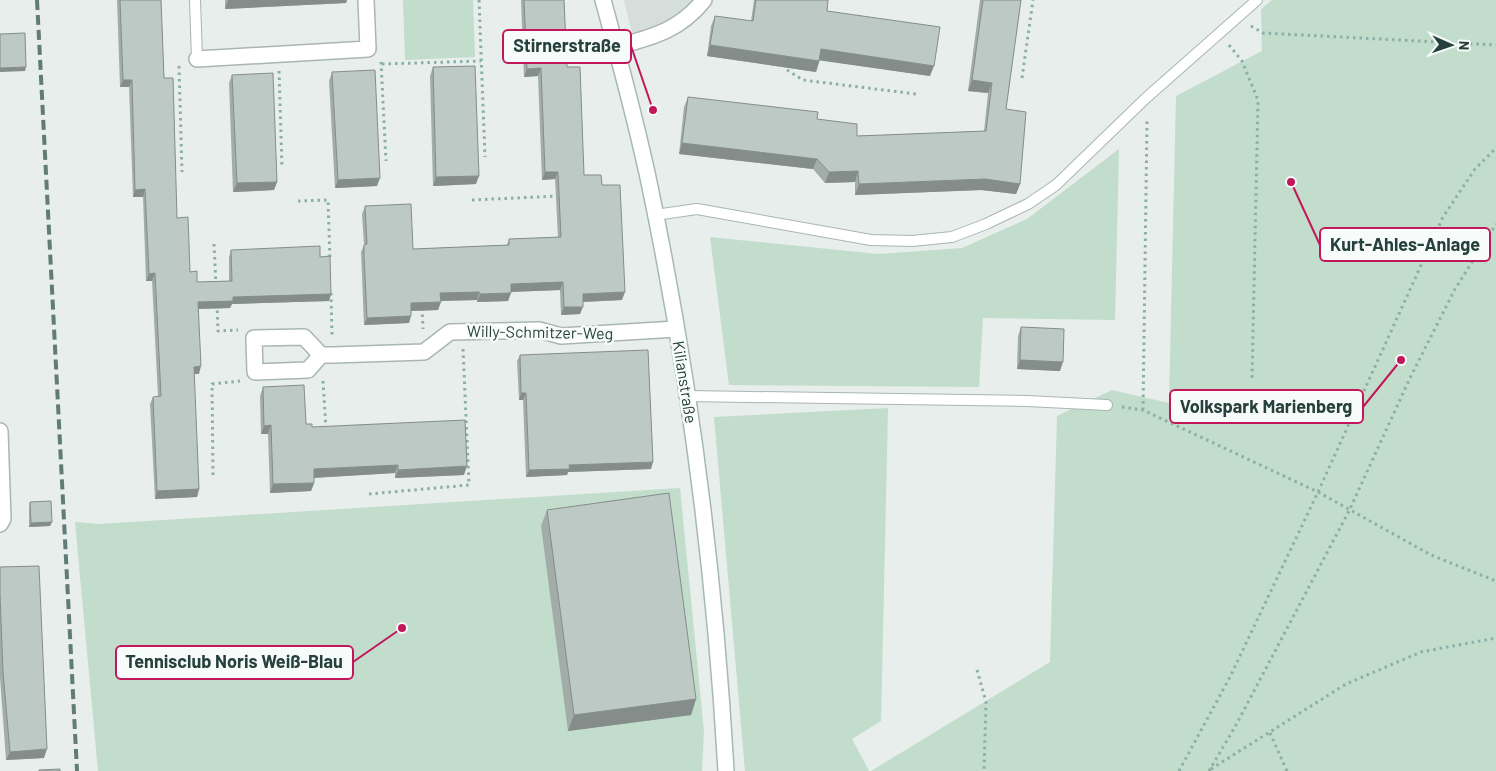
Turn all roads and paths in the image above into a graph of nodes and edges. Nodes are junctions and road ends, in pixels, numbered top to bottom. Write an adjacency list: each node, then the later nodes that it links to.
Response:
1 (195, 0): 14 (lane)
2 (366, 0): 12 (street)
3 (479, 0): 15 (path)
4 (603, 0): 11 (street, Kilianstraße)
5 (704, 0): 11 (street)
6 (1033, 0): 18 (path)
7 (1257, 0): 8 (lane)
8 (1237, 18): 9 (lane); 10 (path)
9 (1220, 33): 20 (lane); 43 (path)
10 (1496, 45)
11 (616, 47): 29 (street, Kilianstraße)
12 (368, 49): 13 (street); 16 (path)
13 (279, 54): 14 (street); 24 (path)
14 (197, 59): 25 (path)
15 (481, 61): 16 (path); 22 (path)
16 (382, 64): 23 (path)
17 (787, 70): 19 (path)
18 (1022, 78)
19 (916, 94)
20 (1146, 98): 29 (lane); 46 (path)
21 (1496, 148): 50 (path)
22 (484, 157)
23 (386, 161)
24 (282, 168)
25 (182, 172)
26 (568, 196): 27 (path)
27 (472, 200)
28 (298, 201): 32 (path)
29 (656, 214): 37 (street, Kilianstraße)
30 (1496, 224): 52 (path)
31 (214, 244): 34 (path)
32 (330, 268)
33 (330, 287): 41 (path)
34 (216, 292)
35 (216, 302): 39 (path)
36 (422, 302): 40 (path)
37 (676, 329): 38 (street, Willy-Schmitzer-Weg); 44 (street, Kilianstraße)
38 (462, 331): 40 (street, Willy-Schmitzer-Weg); 51 (path)
39 (254, 338): 41 (street); 42 (street)
40 (424, 352): 41 (street)
41 (327, 355): 42 (street); 48 (path)
42 (255, 372): 49 (path)
43 (1252, 379)
44 (687, 396): 45 (lane); 58 (street, Kilianstraße)
45 (1106, 405): 46 (path)
46 (1142, 410): 50 (path)
47 (0, 431): 53 (street)
48 (326, 439)
49 (213, 475)
50 (1318, 492): 52 (path); 60 (path)
51 (369, 494)
52 (1349, 511): 54 (path); 61 (path)
53 (0, 524)
54 (1496, 581)
55 (1496, 638): 57 (path)
56 (977, 670): 59 (path)
57 (1270, 733): 61 (path); 62 (path)
58 (726, 771)
59 (984, 771)
60 (1178, 771)
61 (1209, 771)
62 (1287, 771)

